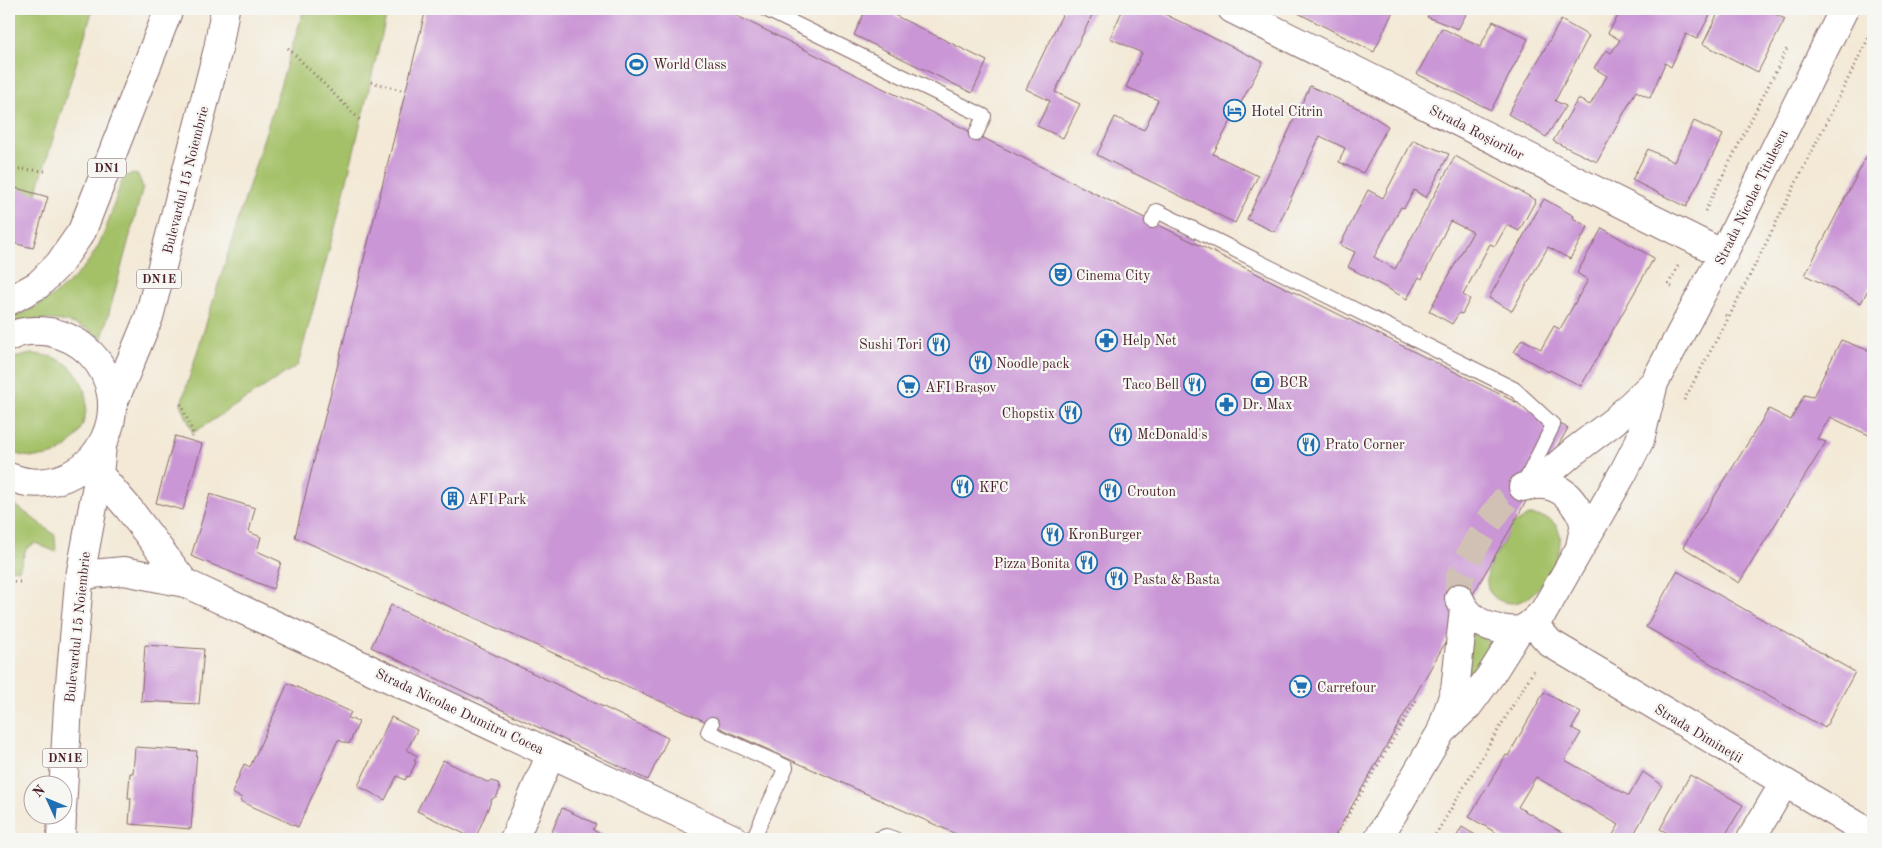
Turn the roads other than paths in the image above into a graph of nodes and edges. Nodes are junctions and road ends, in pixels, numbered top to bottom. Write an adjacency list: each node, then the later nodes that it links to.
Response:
1 (169, 9): 9 (street, DN1)
2 (225, 9): 12 (street, Bulevardul 15 Noiembrie / DN1E)
3 (765, 9): 6 (lane)
4 (1232, 9): 8 (street, Strada Roșiorilor)
5 (1844, 9): 8 (street, Strada Nicolae Titulescu)
6 (976, 134)
7 (1152, 221): 16 (lane)
8 (1722, 254): 11 (street, Strada Nicolae Titulescu)
9 (9, 301)
10 (9, 337): 12 (street, DN1E)
11 (1654, 383): 16 (street, Strada Nicolae Titulescu); 17 (street, Strada Nicolae Titulescu)
12 (113, 404): 13 (street, DN1E)
13 (102, 446): 14 (street, Bulevardul 15 Noiembrie / DN1E); 15 (street, DN1E)
14 (99, 474): 18 (street, Bulevardul 15 Noiembrie / DN1E); 19 (street, Strada Nicolae Dumitru Cocea)
15 (9, 477)
16 (1530, 485): 17 (street, Strada Nicolae Titulescu)
17 (1580, 548): 20 (street, Strada Nicolae Titulescu)
18 (81, 575): 19 (street, Strada Nicolae Dumitru Cocea); 24 (street, Bulevardul 15 Noiembrie / DN1E)
19 (185, 583): 23 (street, Strada Nicolae Dumitru Cocea)
20 (1525, 627): 22 (street, Strada Nicolae Titulescu); 22 (street, Strada Nicolae Titulescu); 25 (street, Strada Dimineții)
21 (712, 724): 31 (lane)
22 (1441, 732): 34 (street, Strada Nicolae Titulescu)
23 (551, 754): 29 (street); 30 (street, Strada Nicolae Dumitru Cocea)
24 (64, 776)
25 (1784, 783): 27 (street, Strada Dimineții); 35 (street)
26 (62, 826): 28 (street)
27 (1873, 835)
28 (61, 839)
29 (514, 839)
30 (734, 839)
31 (753, 839)
32 (878, 839): 33 (lane)
33 (895, 839)
34 (1378, 839)
35 (1751, 839)

